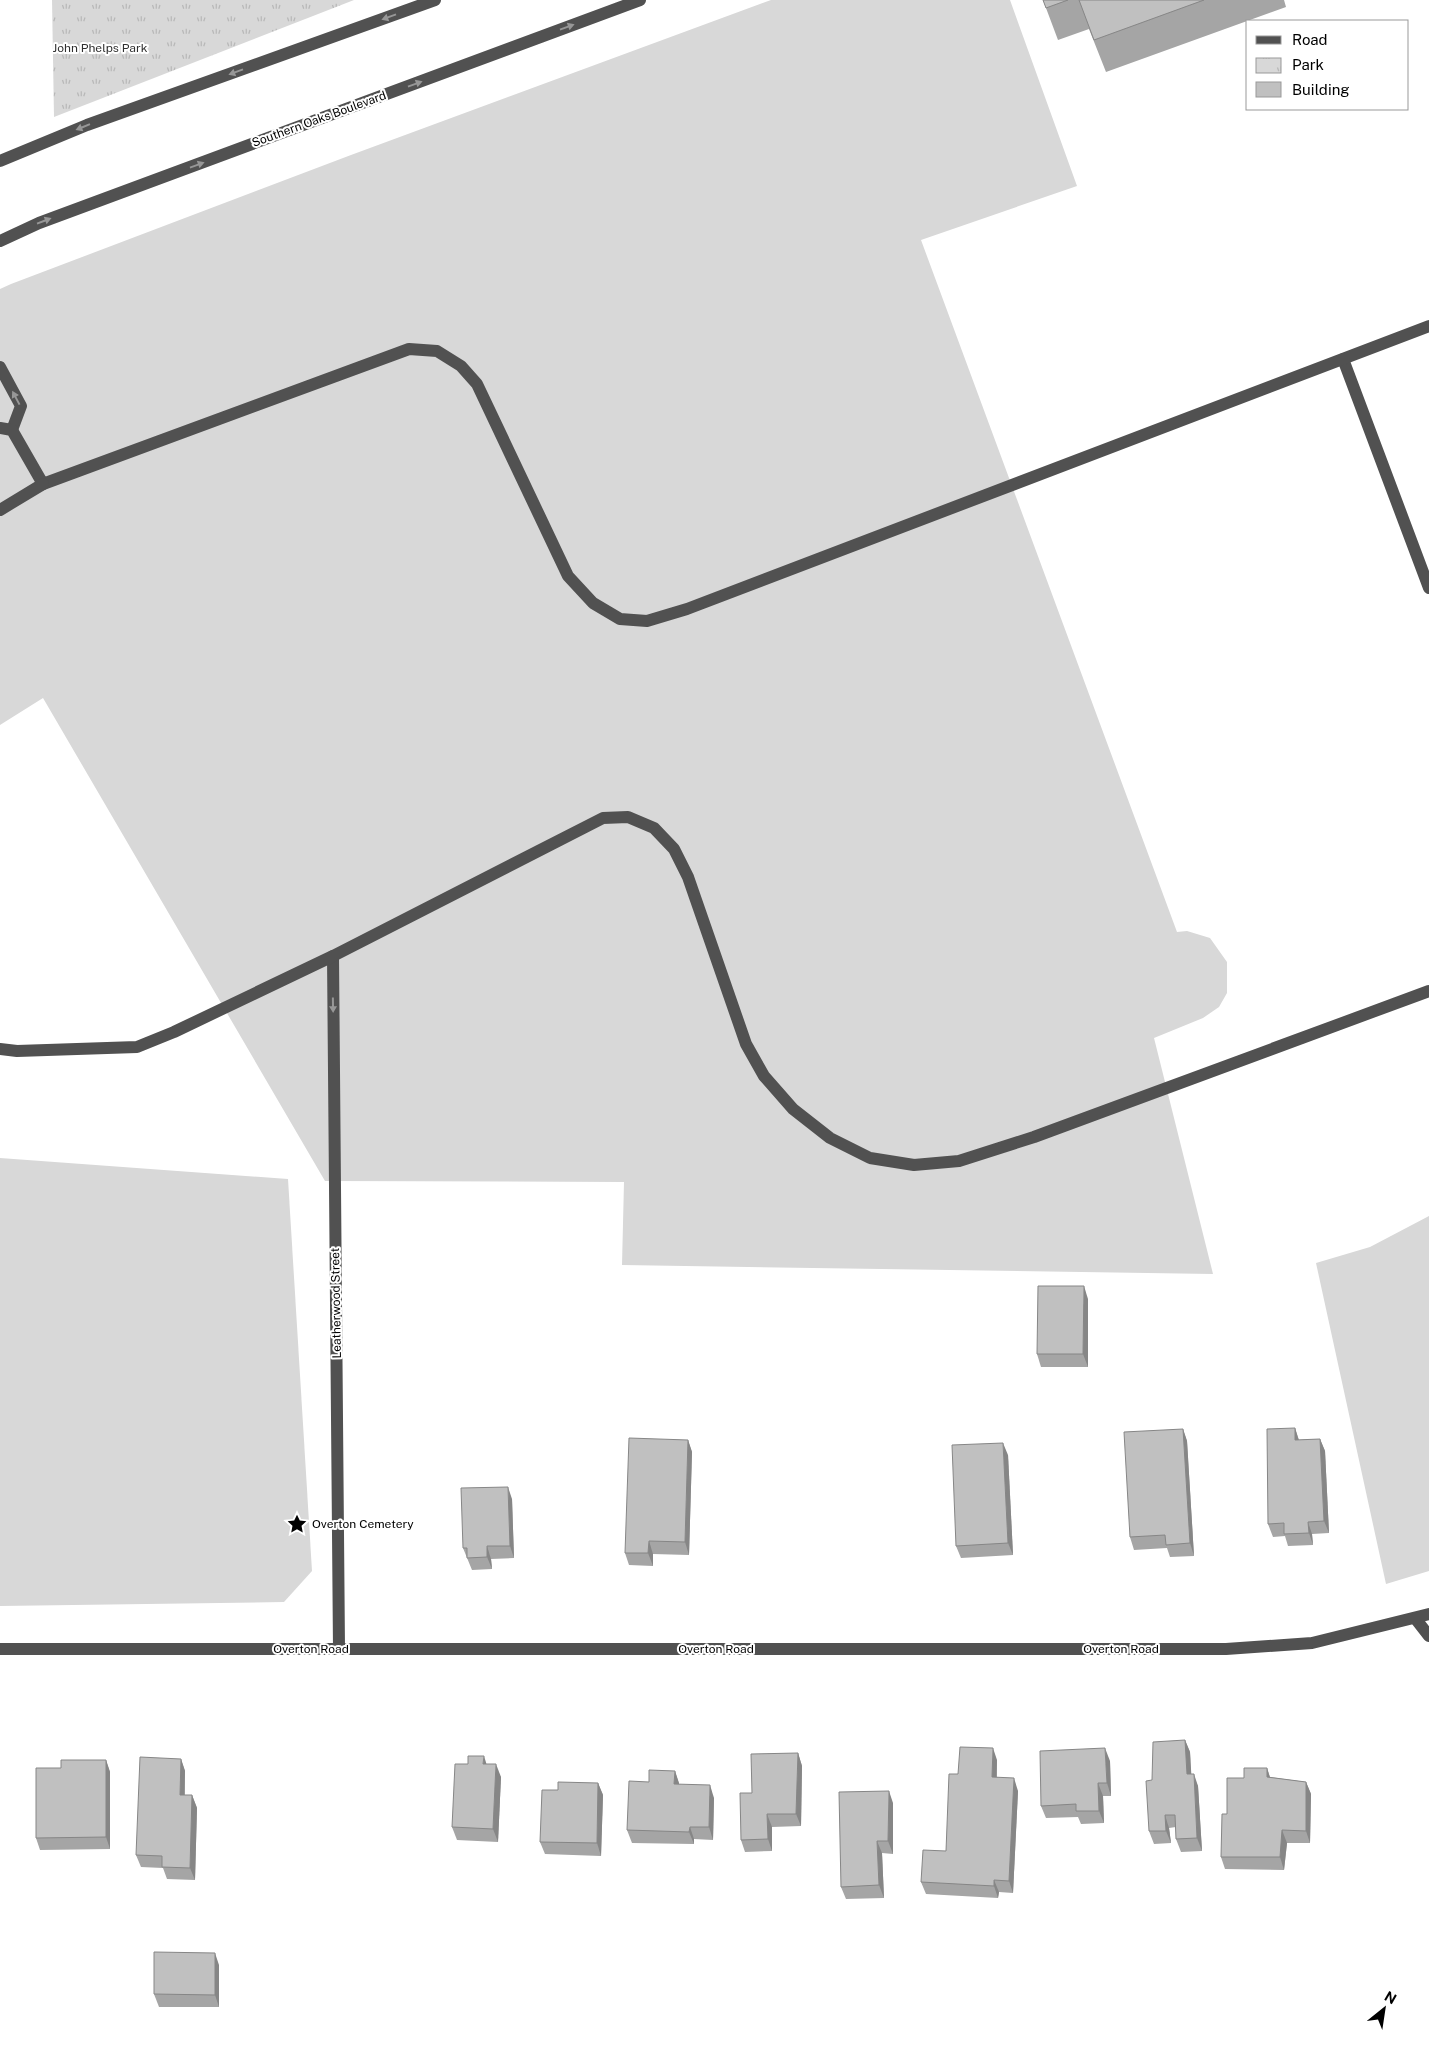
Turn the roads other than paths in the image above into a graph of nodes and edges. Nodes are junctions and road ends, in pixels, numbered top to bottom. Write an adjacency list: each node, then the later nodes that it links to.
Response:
1 (435, 0): 3 (street, one-way to 3)
2 (640, 0): 4 (street, Southern Oaks Boulevard, one-way to 2)
3 (0, 161)
4 (0, 241)
5 (1429, 326): 6 (street)
6 (1343, 359): 9 (street); 11 (street)
7 (0, 367): 8 (street, one-way to 7)
8 (6, 429): 9 (street)
9 (43, 484): 10 (street)
10 (0, 510)
11 (1429, 588)
12 (333, 956): 13 (street); 14 (street); 19 (street, Leatherwood Street, one-way to 19)
13 (1429, 991)
14 (0, 1049)
15 (1429, 1614): 16 (street, Overton Road)
16 (1415, 1618): 17 (street); 19 (street, Overton Road)
17 (1429, 1636)
18 (0, 1649): 19 (street, Overton Road)
19 (339, 1649)

